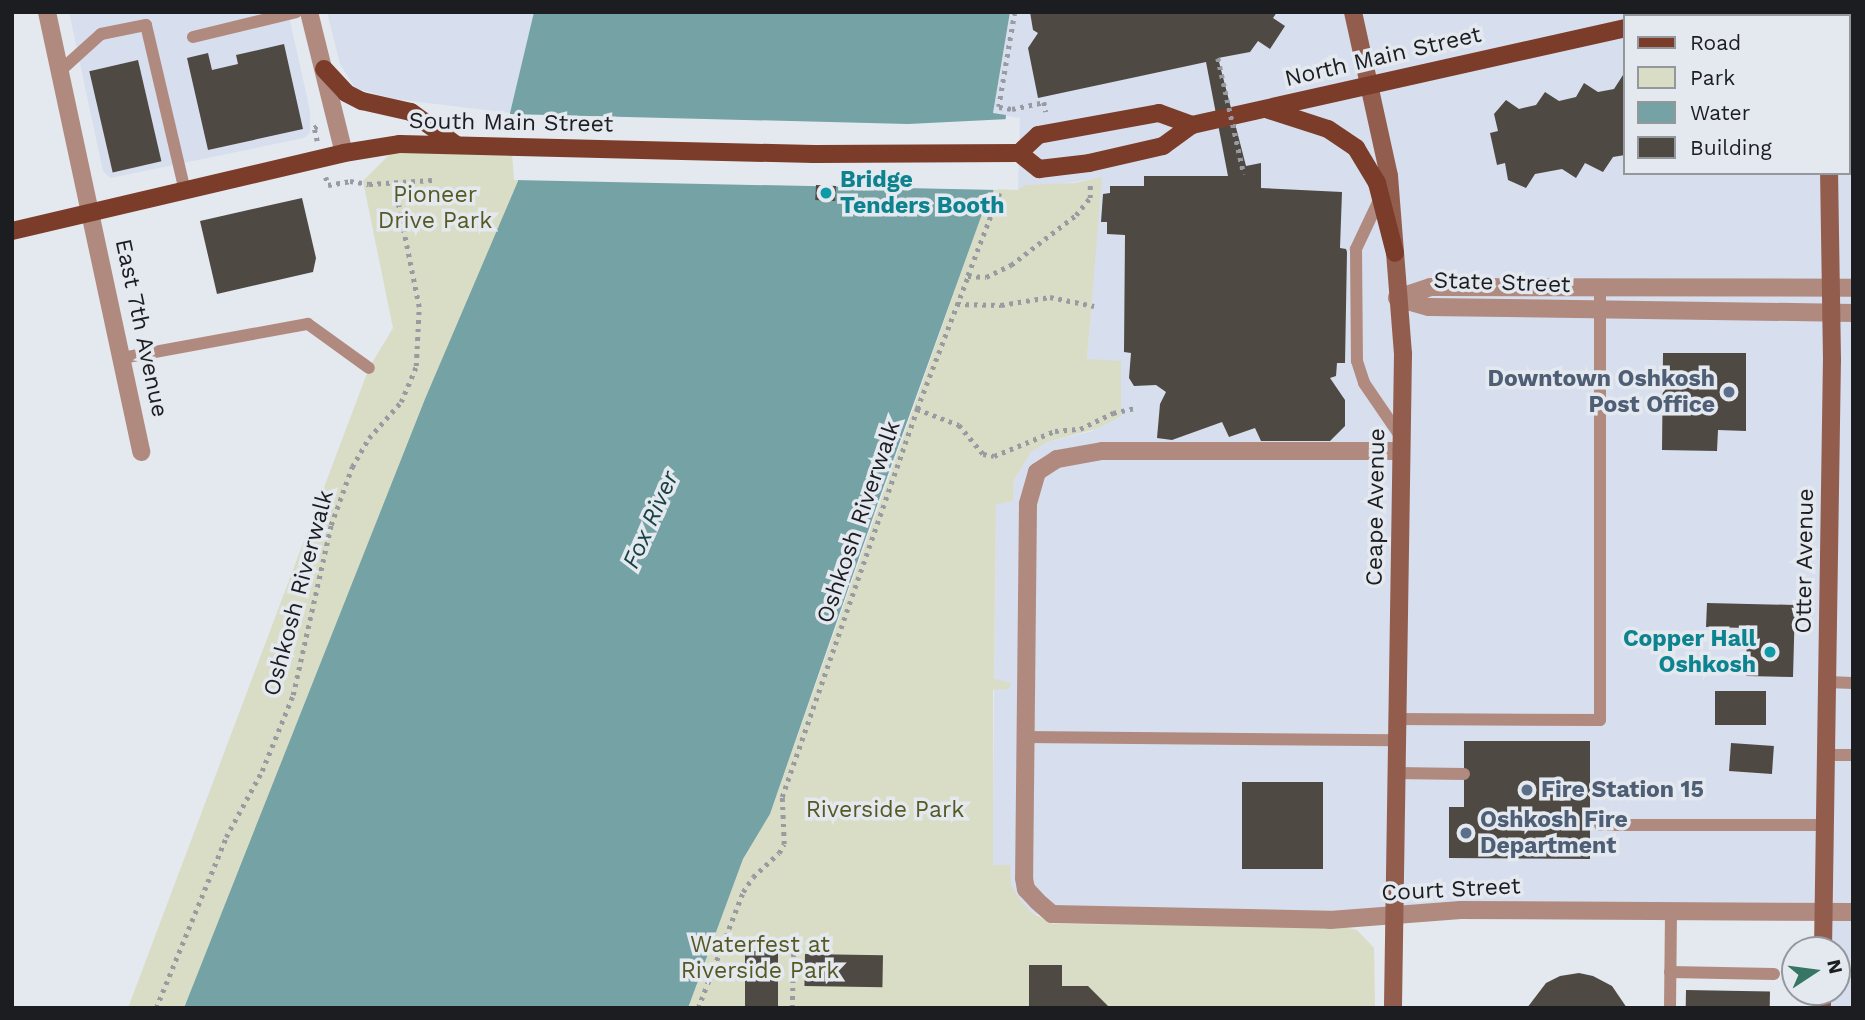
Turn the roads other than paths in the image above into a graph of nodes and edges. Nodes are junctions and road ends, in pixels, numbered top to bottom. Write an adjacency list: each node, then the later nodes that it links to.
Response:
1 (47, 12): 8 (street, East 7th Avenue)
2 (296, 12): 6 (lane)
3 (309, 12): 7 (street)
4 (1353, 12): 9 (street, Ceape Avenue)
5 (1624, 28): 9 (main road, North Main Street)
6 (193, 37)
7 (324, 69): 12 (main road); 13 (street)
8 (60, 71): 17 (lane); 19 (street, East 7th Avenue)
9 (1369, 84): 10 (main road, North Main Street); 16 (street, Ceape Avenue)
10 (1266, 109): 11 (main road, North Main Street); 18 (main road)
11 (1192, 125): 14 (main road); 14 (main road, North Main Street)
12 (455, 144): 13 (main road, South Main Street); 14 (main road, South Main Street)
13 (344, 153): 17 (main road, South Main Street)
14 (1019, 153)
15 (1829, 175): 22 (street, Otter Avenue)
16 (1389, 176): 18 (lane); 21 (street, Ceape Avenue)
17 (185, 191): 19 (main road, South Main Street)
18 (1381, 196): 21 (main road); 31 (lane)
19 (92, 213): 20 (main road, South Main Street); 29 (street, East 7th Avenue)
20 (12, 231)
21 (1395, 253): 25 (street, Ceape Avenue)
22 (1832, 288): 23 (street, State Street); 24 (street, State Street); 28 (street, Otter Avenue)
23 (1853, 288)
24 (1600, 289): 25 (street, State Street); 26 (lane)
25 (1398, 298): 26 (street, State Street); 31 (street, Ceape Avenue)
26 (1600, 311): 28 (street, State Street); 35 (lane)
27 (1853, 313): 28 (street, State Street)
28 (1832, 314): 33 (street, Otter Avenue)
29 (122, 358): 30 (lane); 32 (street, East 7th Avenue)
30 (369, 368)
31 (1401, 444): 35 (street, Ceape Avenue); 36 (street)
32 (141, 452)
33 (1827, 682): 34 (lane); 38 (street, Otter Avenue)
34 (1853, 683)
35 (1396, 719): 37 (street, Ceape Avenue)
36 (1025, 737): 37 (lane); 47 (street, Court Street)
37 (1396, 740): 40 (street, Ceape Avenue)
38 (1826, 755): 39 (lane); 43 (street, Otter Avenue)
39 (1853, 755)
40 (1395, 773): 41 (lane); 47 (street, Ceape Avenue)
41 (1464, 774)
42 (1600, 825): 43 (lane)
43 (1825, 825): 45 (street, Otter Avenue)
44 (1671, 911): 45 (street, Court Street); 47 (street, Court Street); 49 (lane)
45 (1824, 912): 46 (street, Court Street); 48 (street, Otter Avenue)
46 (1853, 912)
47 (1394, 915): 51 (street, Ceape Avenue)
48 (1823, 936)
49 (1670, 972): 50 (lane); 52 (lane)
50 (1774, 974)
51 (1393, 1008)
52 (1670, 1008)

